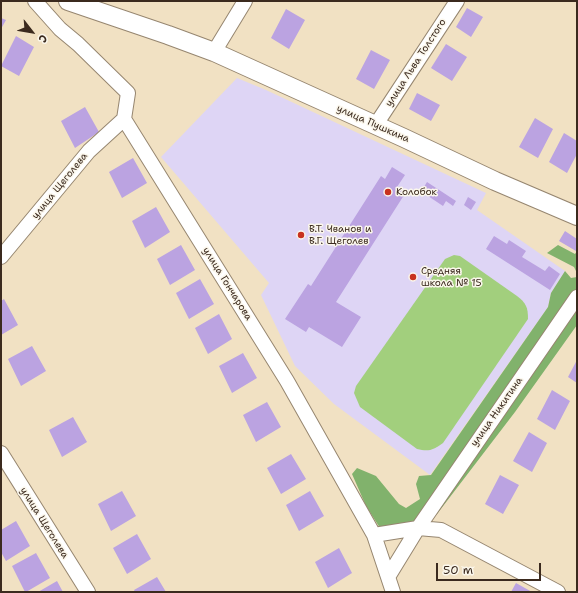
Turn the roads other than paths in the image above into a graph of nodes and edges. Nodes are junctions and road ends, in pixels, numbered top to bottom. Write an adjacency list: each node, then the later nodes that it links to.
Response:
1 (35, 1): 6 (street)
2 (68, 1): 5 (street, улица Пушкина)
3 (245, 1): 5 (street)
4 (458, 1): 7 (street, улица Льва Толстого)
5 (214, 52): 7 (street, улица Пушкина)
6 (124, 120): 9 (street, улица Щеголева); 13 (street, улица Гончарова)
7 (375, 126): 8 (street, улица Пушкина)
8 (577, 216)
9 (1, 258)
10 (577, 297): 12 (street, улица Никитина)
11 (1, 454): 15 (street, улица Щеголева)
12 (418, 528): 13 (street); 14 (street, улица Никитина); 17 (street)
13 (374, 535): 14 (street, улица Гончарова)
14 (388, 577): 16 (street, улица Гончарова)
15 (88, 592)
16 (393, 592)
17 (558, 592)

